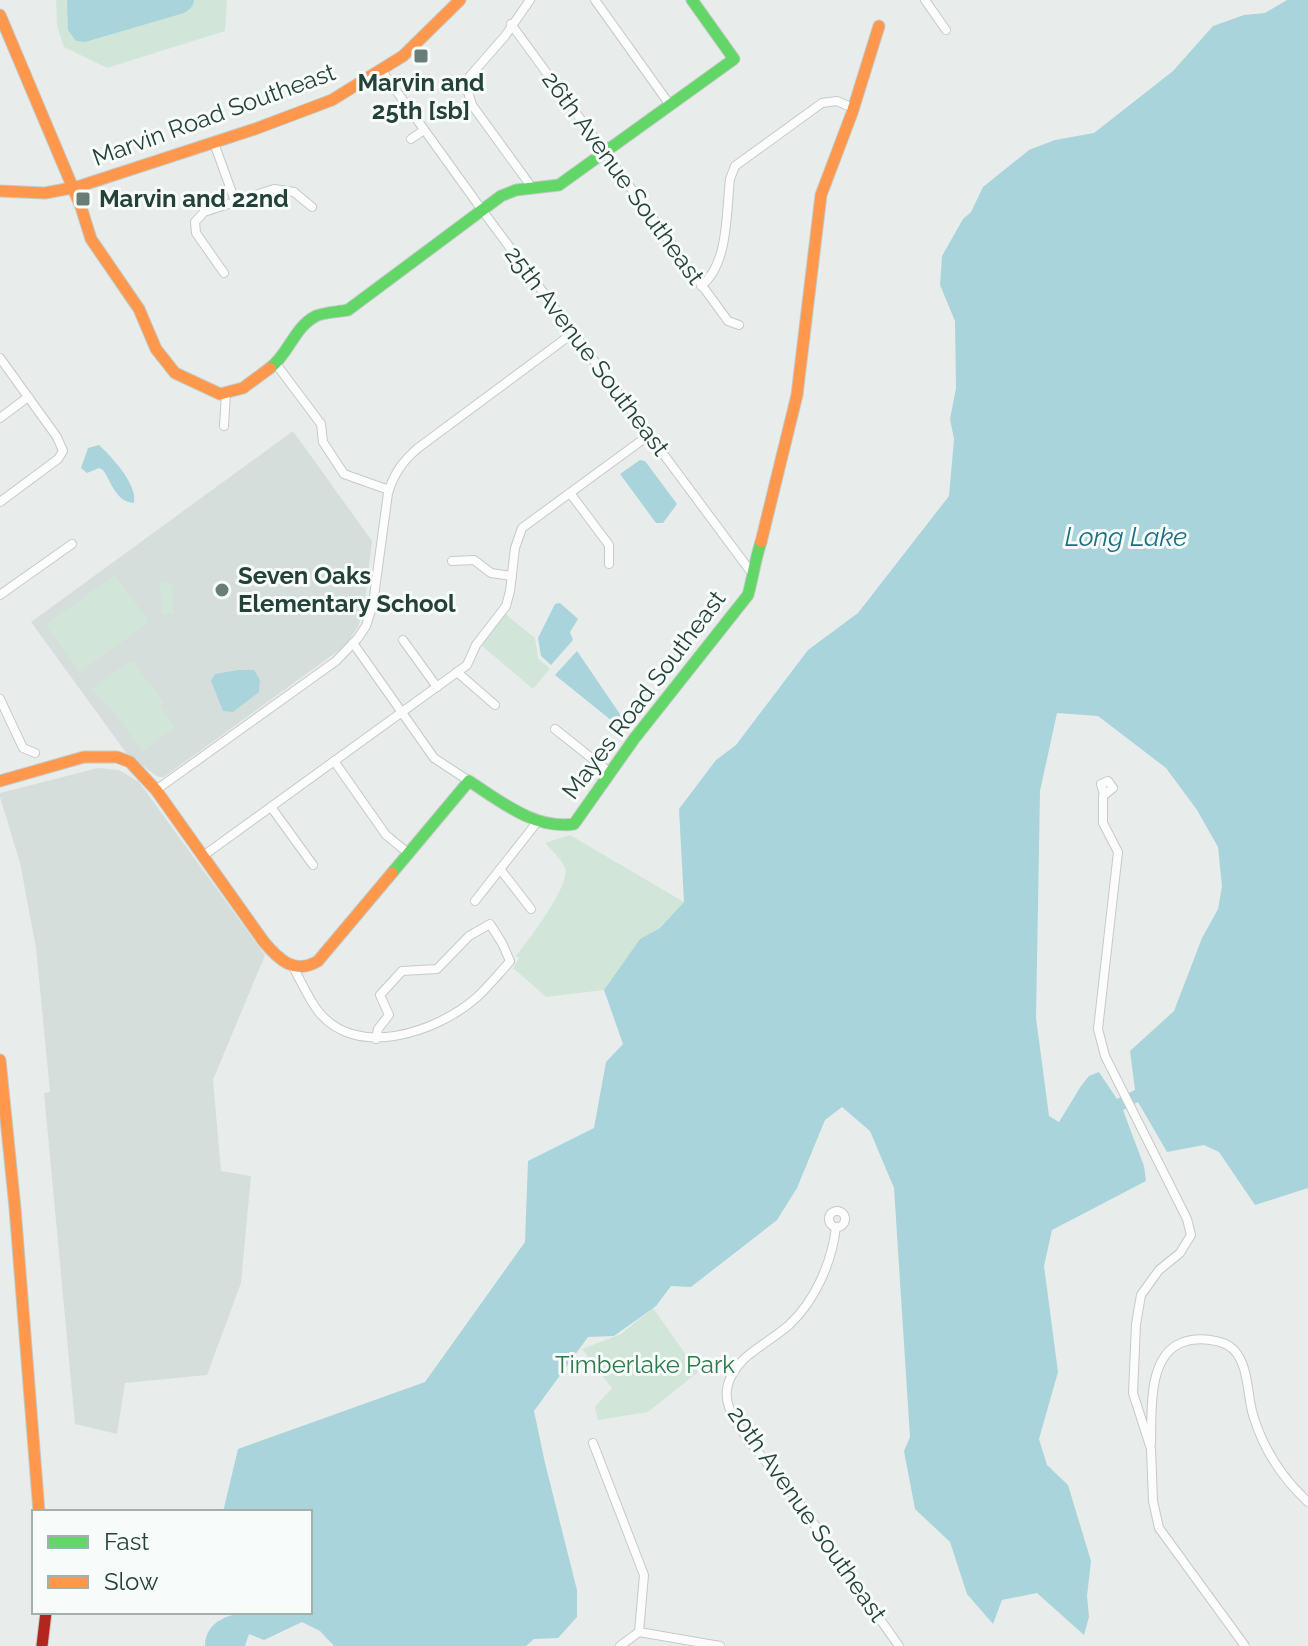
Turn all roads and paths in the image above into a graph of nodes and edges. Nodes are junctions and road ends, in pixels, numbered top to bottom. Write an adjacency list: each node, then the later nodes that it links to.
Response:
1 (460, 0): 10 (street, Marvin Road Southeast)
2 (530, 0): 7 (street)
3 (595, 0): 11 (street)
4 (692, 0): 11 (street)
5 (925, 0): 9 (street)
6 (0, 15): 17 (street)
7 (511, 24): 16 (street, 26th Avenue Southeast); 18 (street)
8 (879, 26): 12 (street, Mayes Road Southeast)
9 (946, 30)
10 (382, 71): 13 (street, 25th Avenue Southeast); 15 (street, Marvin Road Southeast)
11 (670, 105): 16 (street)
12 (853, 108): 24 (street); 40 (street, Mayes Road Southeast)
13 (424, 130): 14 (street); 22 (street, 25th Avenue Southeast)
14 (411, 139)
15 (214, 143): 17 (street, Marvin Road Southeast); 20 (street)
16 (604, 152): 18 (street); 24 (street, 26th Avenue Southeast)
17 (72, 188): 19 (street, Marvin Road Southeast); 29 (street)
18 (533, 189): 22 (street)
19 (0, 191)
20 (235, 201): 21 (street); 23 (street)
21 (312, 207)
22 (482, 210): 26 (street, 25th Avenue Southeast); 28 (street)
23 (224, 273)
24 (701, 286): 25 (street, 26th Avenue Southeast)
25 (739, 325)
26 (573, 333): 33 (street, 25th Avenue Southeast); 34 (street)
27 (0, 358): 30 (street)
28 (276, 364): 29 (street); 34 (street)
29 (226, 393): 32 (street)
30 (28, 397): 31 (street); 36 (street)
31 (0, 418)
32 (224, 426)
33 (649, 435): 35 (street); 40 (street, 25th Avenue Southeast)
34 (389, 490): 44 (street)
35 (570, 493): 39 (street); 41 (street)
36 (0, 502)
37 (72, 544): 42 (street)
38 (452, 561): 41 (street)
39 (609, 564)
40 (751, 572): 53 (street, Mayes Road Southeast)
41 (512, 576): 45 (street)
42 (0, 595)
43 (403, 640): 46 (street)
44 (353, 643): 49 (street); 56 (street)
45 (457, 672): 46 (street); 48 (street)
46 (437, 687): 49 (street)
47 (0, 699): 51 (street)
48 (495, 705)
49 (401, 713): 52 (street); 55 (street)
50 (555, 729): 53 (street)
51 (35, 753)
52 (334, 761): 58 (street); 60 (street)
53 (609, 772): 59 (street, Mayes Road Southeast)
54 (0, 781): 56 (street)
55 (469, 781): 59 (street, Mayes Road Southeast); 60 (street)
56 (156, 790): 61 (street)
57 (1104, 794): 71 (street)
58 (271, 807): 61 (street); 62 (street)
59 (538, 821): 63 (street)
60 (408, 853): 66 (street)
61 (203, 856): 66 (street)
62 (313, 865)
63 (500, 869): 64 (street); 65 (street)
64 (475, 901)
65 (531, 909)
66 (293, 967): 67 (street)
67 (376, 1039): 67 (street)
68 (0, 1060): 73 (street)
69 (836, 1227): 79 (street, 20th Avenue Southeast)
70 (593, 1443): 75 (street)
71 (1151, 1449): 72 (street); 80 (street)
72 (1308, 1502)
73 (39, 1510)
74 (46, 1614): 76 (street)
75 (639, 1632): 77 (street); 78 (street)
76 (42, 1646)
77 (620, 1646)
78 (720, 1646)
79 (899, 1646)
80 (1245, 1646)

